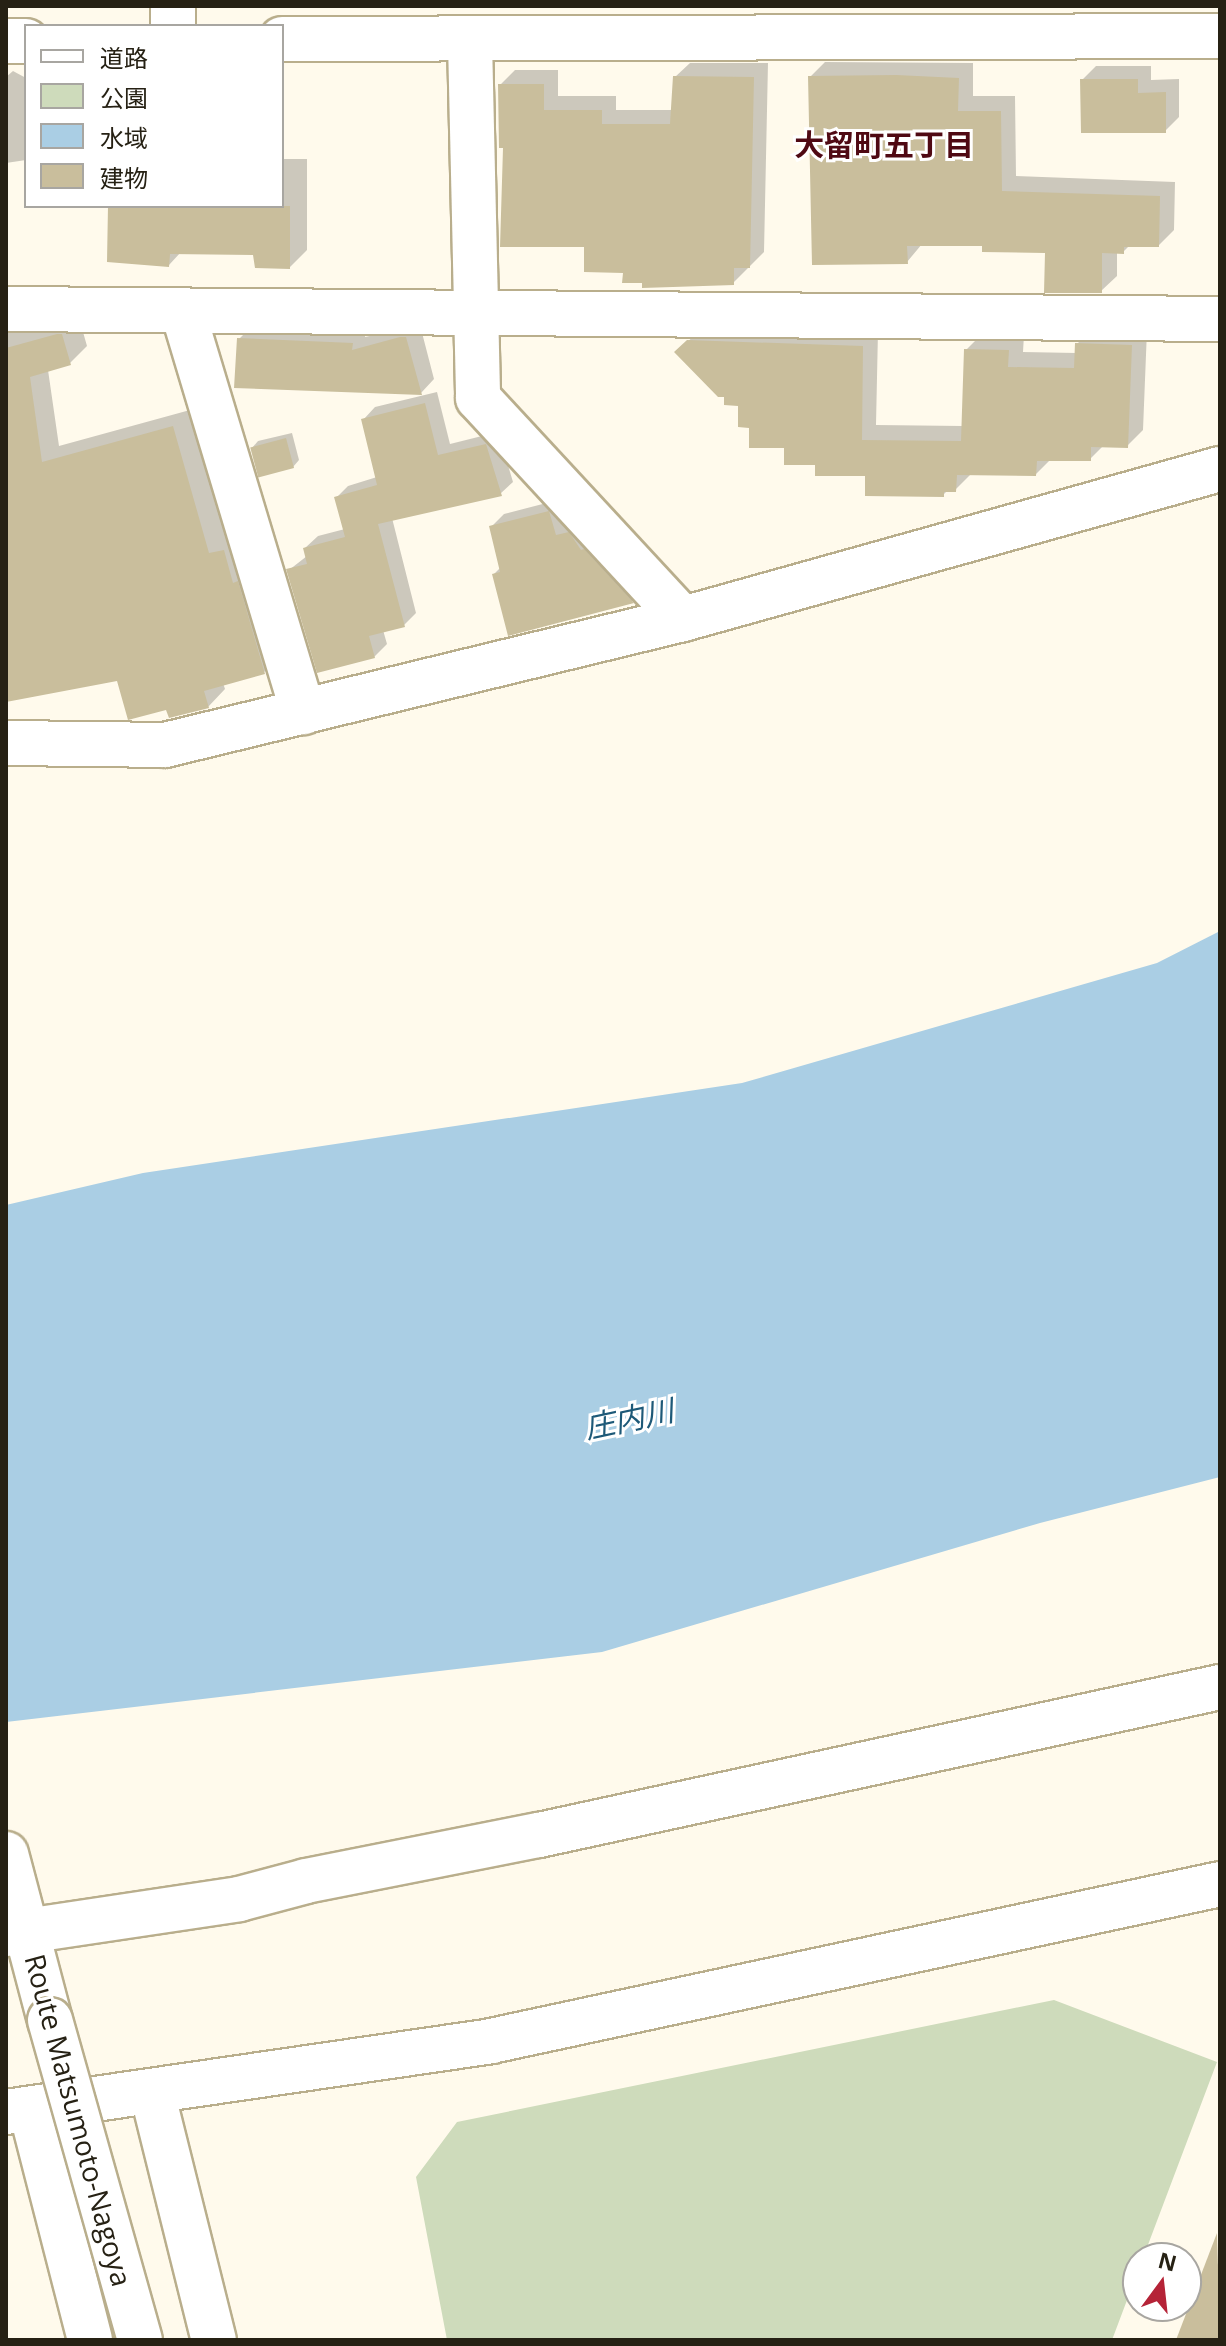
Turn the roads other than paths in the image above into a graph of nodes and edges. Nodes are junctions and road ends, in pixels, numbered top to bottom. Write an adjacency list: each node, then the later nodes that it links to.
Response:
1 (1220, 36): 3 (street)
2 (284, 39): 3 (street)
3 (470, 41): 6 (street)
4 (6, 309): 5 (street)
5 (183, 312): 6 (street); 10 (street)
6 (473, 313): 7 (street); 9 (street)
7 (1220, 319)
8 (1220, 469): 9 (street)
9 (683, 619): 10 (street)
10 (303, 712): 11 (street)
11 (6, 743)
12 (1220, 1687): 15 (street)
13 (8, 1863): 15 (street, Route Matsumoto-Nagoya)
14 (1220, 1884): 16 (street)
15 (17, 1932): 19 (street, Route Matsumoto-Nagoya, bridge)
16 (152, 2092): 17 (street); 20 (street)
17 (18, 2111): 18 (street)
18 (90, 2340)
19 (140, 2340)
20 (214, 2340)

